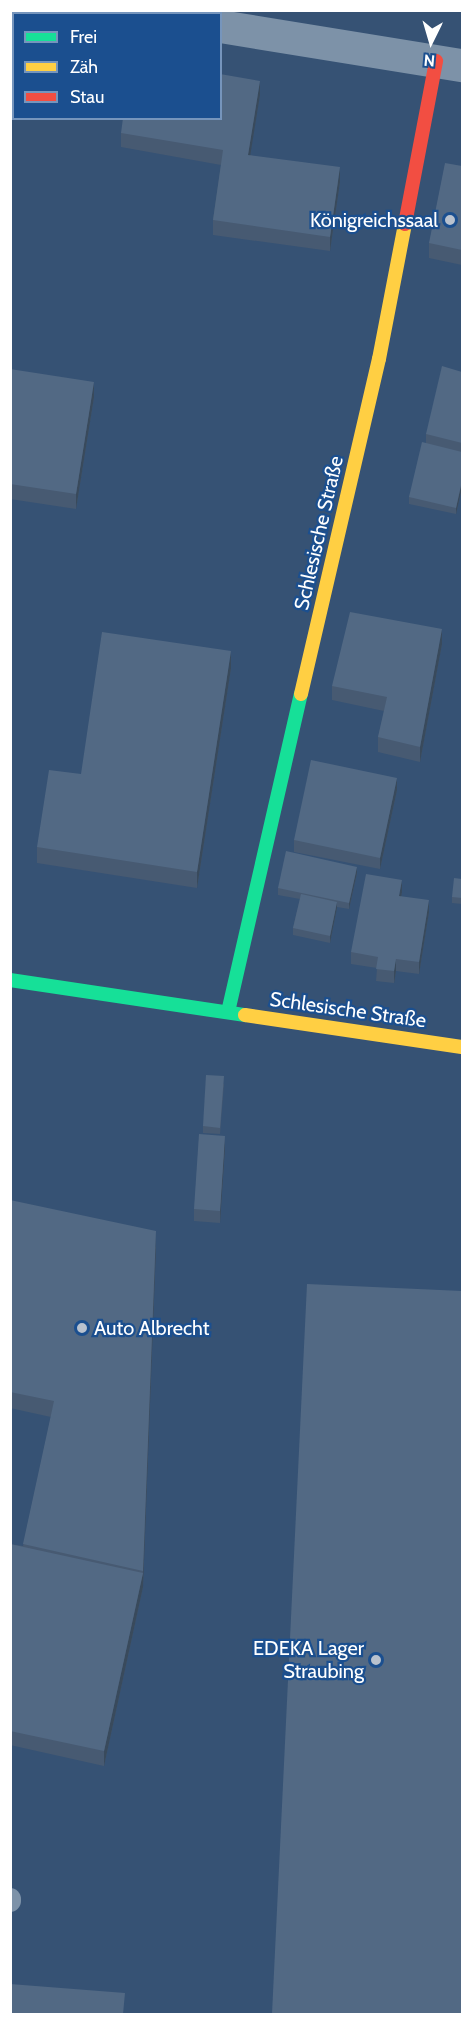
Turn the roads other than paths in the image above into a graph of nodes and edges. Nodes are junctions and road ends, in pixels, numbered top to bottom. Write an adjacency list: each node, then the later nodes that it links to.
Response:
1 (222, 26): 2 (street)
2 (449, 63): 4 (street, Schlesische Straße)
3 (10, 980): 4 (street, Schlesische Straße)
4 (228, 1012): 5 (street, Schlesische Straße)
5 (462, 1047)

